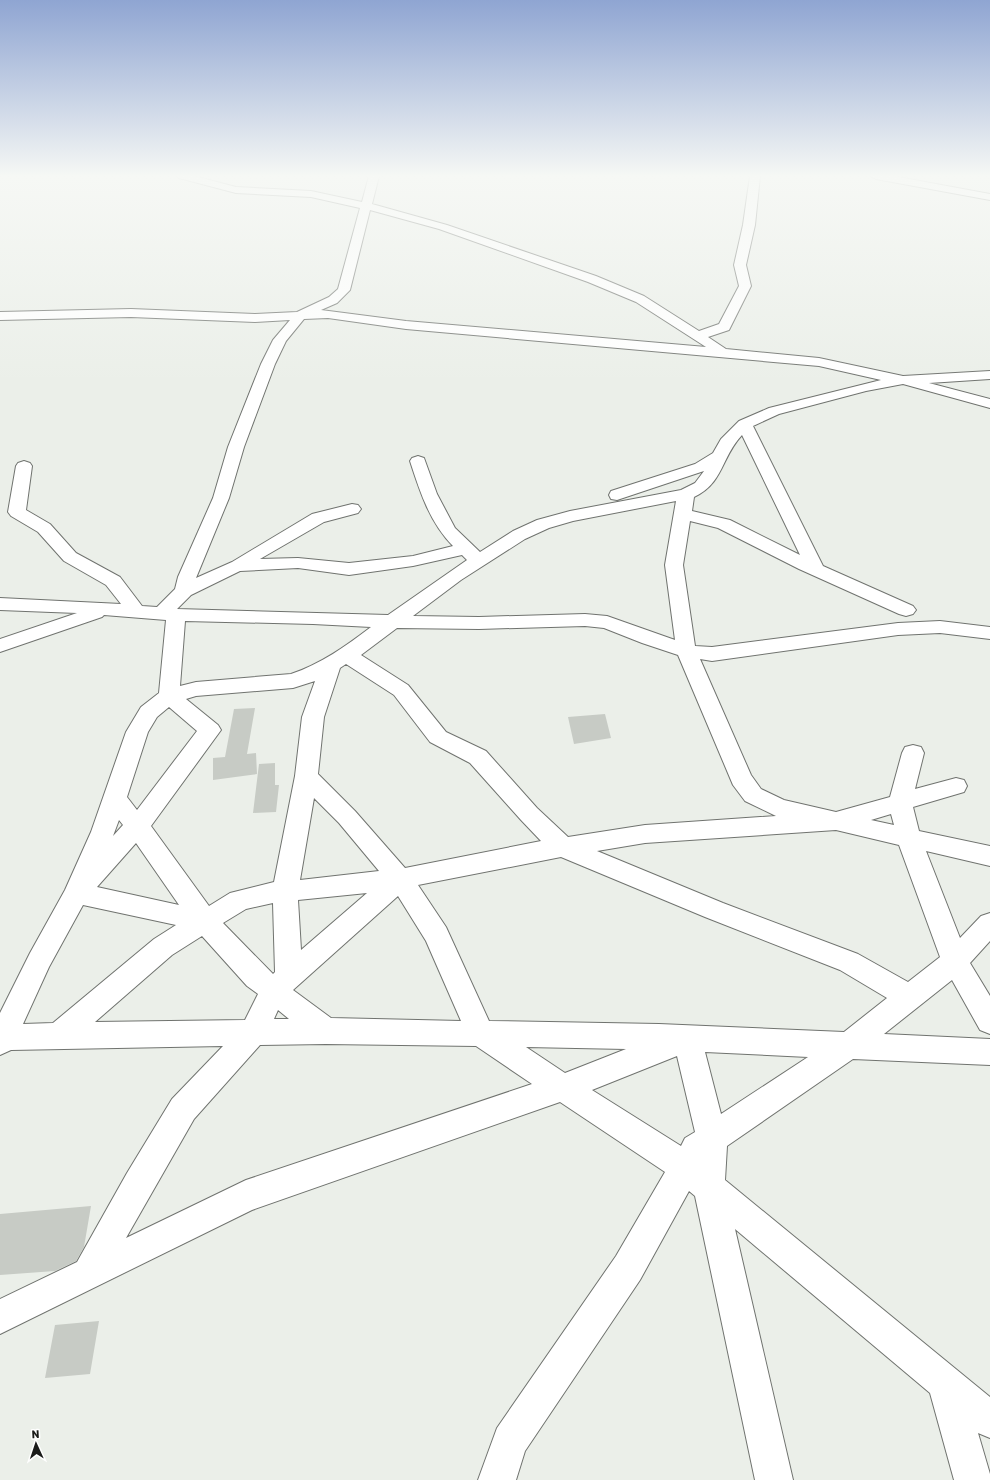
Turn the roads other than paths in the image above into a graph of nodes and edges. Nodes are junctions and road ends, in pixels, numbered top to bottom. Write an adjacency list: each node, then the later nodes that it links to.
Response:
1 (356, 245): 5 (street)
2 (495, 245): 6 (street)
3 (744, 245): 6 (street)
4 (3, 314): 5 (street)
5 (301, 315): 7 (street); 23 (street)
6 (697, 336): 7 (street)
7 (726, 354): 9 (street)
8 (990, 375): 9 (street)
9 (903, 380): 10 (street); 11 (street)
10 (990, 404)
11 (744, 424): 12 (street); 21 (street)
12 (720, 456): 15 (street); 16 (street)
13 (418, 461): 19 (street)
14 (24, 466): 28 (street)
15 (684, 504): 19 (street); 21 (street); 33 (street)
16 (583, 507)
17 (352, 509): 20 (street)
18 (459, 550): 20 (street)
19 (479, 561): 30 (street)
20 (236, 566): 23 (street)
21 (816, 570): 27 (street)
22 (0, 588): 25 (street)
23 (184, 591): 29 (street)
24 (0, 604): 25 (street)
25 (29, 605): 26 (street)
26 (107, 609): 28 (street); 32 (street)
27 (906, 610)
28 (137, 612): 29 (street)
29 (169, 615): 30 (street); 35 (street)
30 (390, 622): 33 (street); 34 (street)
31 (990, 633): 33 (street)
32 (0, 646)
33 (686, 651): 41 (street)
34 (339, 660): 35 (street); 37 (street); 44 (street)
35 (169, 696): 39 (street); 42 (street)
36 (913, 753): 40 (street)
37 (306, 776): 46 (street); 47 (street)
38 (956, 786): 40 (street)
39 (114, 798): 42 (street); 48 (street)
40 (900, 802): 41 (street); 43 (street)
41 (838, 821): 43 (street); 44 (street)
42 (137, 826): 48 (street); 49 (street)
43 (909, 839): 45 (street); 51 (street)
44 (563, 847): 46 (street); 53 (street)
45 (990, 856)
46 (400, 879): 47 (street); 52 (street); 57 (street)
47 (285, 891): 49 (street); 52 (street)
48 (76, 893): 49 (street); 60 (street)
49 (206, 921): 52 (street); 58 (street)
50 (990, 924): 51 (street)
51 (955, 961): 53 (street); 54 (street)
52 (281, 984): 55 (street); 56 (street)
53 (909, 997): 61 (street)
54 (990, 1021)
55 (326, 1031): 56 (street); 57 (street)
56 (253, 1033): 58 (street); 66 (street)
57 (481, 1034): 59 (street); 63 (street)
58 (59, 1036): 60 (street)
59 (687, 1038): 61 (street); 63 (street); 64 (street)
60 (1, 1039)
61 (848, 1046): 62 (street); 64 (street)
62 (990, 1052)
63 (564, 1087): 65 (street); 66 (street)
64 (712, 1138): 65 (street)
65 (697, 1177): 68 (street); 70 (street); 71 (street)
66 (89, 1273): 67 (street)
67 (0, 1317)
68 (944, 1382): 69 (street); 72 (street)
69 (990, 1420)
70 (497, 1480)
71 (774, 1480)
72 (973, 1480)

